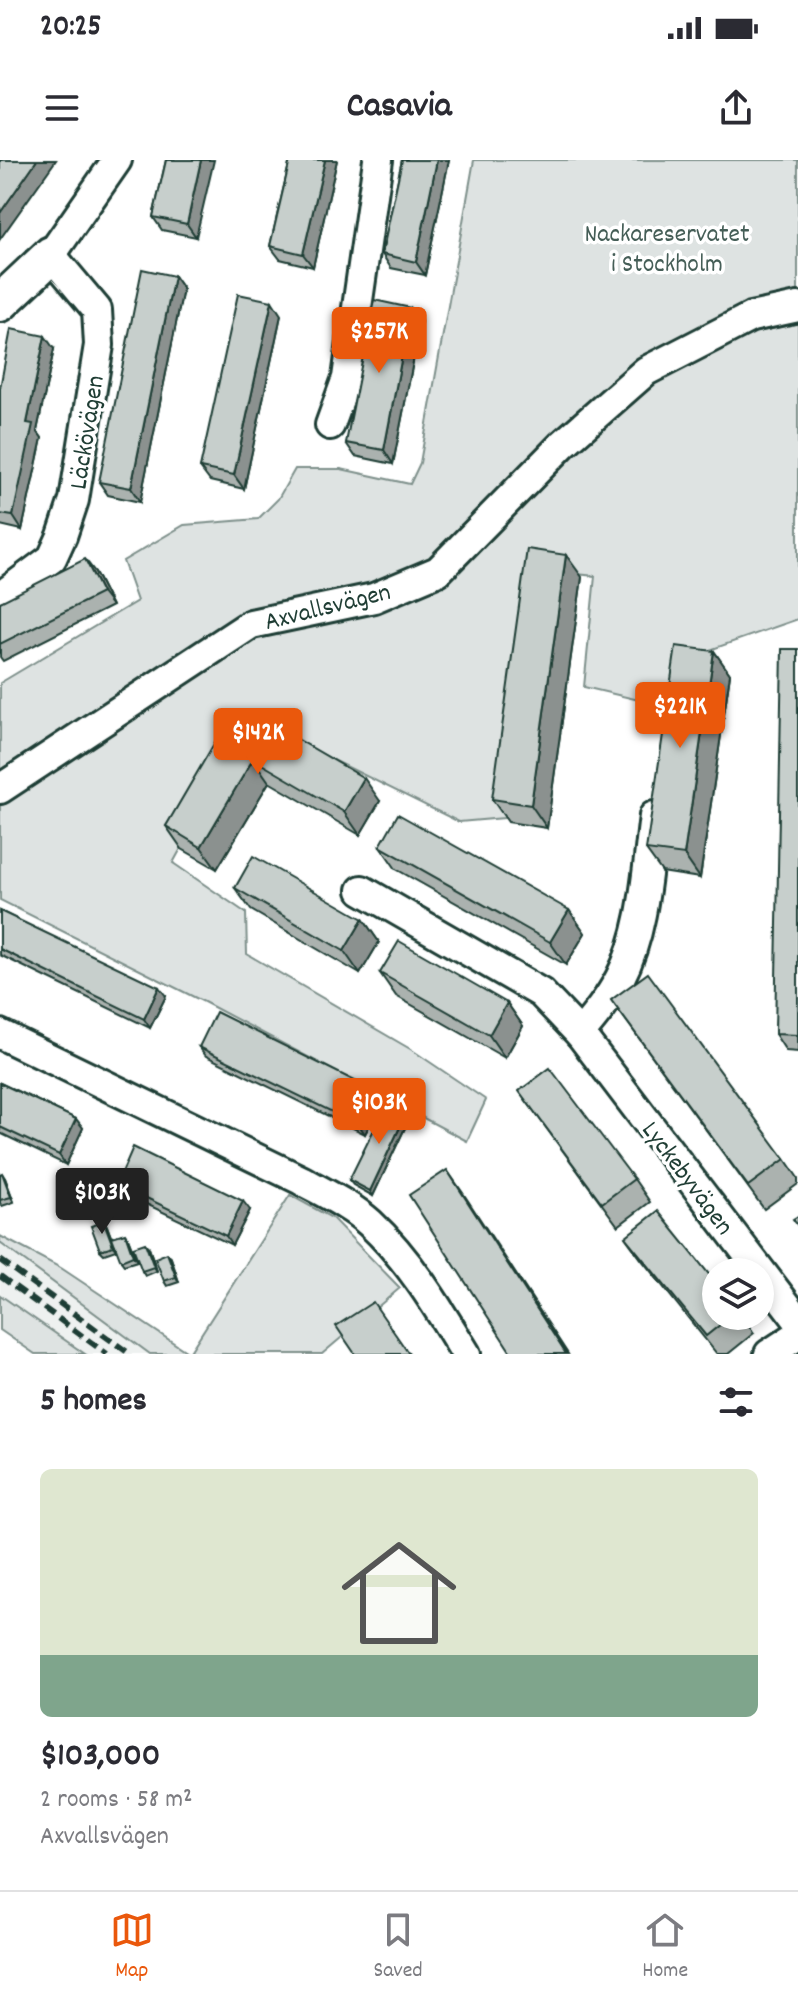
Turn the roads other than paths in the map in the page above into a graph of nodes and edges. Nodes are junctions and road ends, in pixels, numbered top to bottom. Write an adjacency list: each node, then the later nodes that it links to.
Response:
1 (117, 160): 3 (street)
2 (378, 160): 6 (street)
3 (51, 255): 4 (street); 7 (street, Läckövägen)
4 (0, 303)
5 (798, 307): 8 (street, Axvallsvägen)
6 (330, 425)
7 (0, 597)
8 (0, 789)
9 (657, 797): 12 (street)
10 (362, 890): 12 (street, Lyckebyvägen)
11 (0, 1034): 15 (street)
12 (580, 1034): 13 (street, Lyckebyvägen)
13 (798, 1320)
14 (798, 1335): 16 (street)
15 (466, 1354)
16 (769, 1354)

